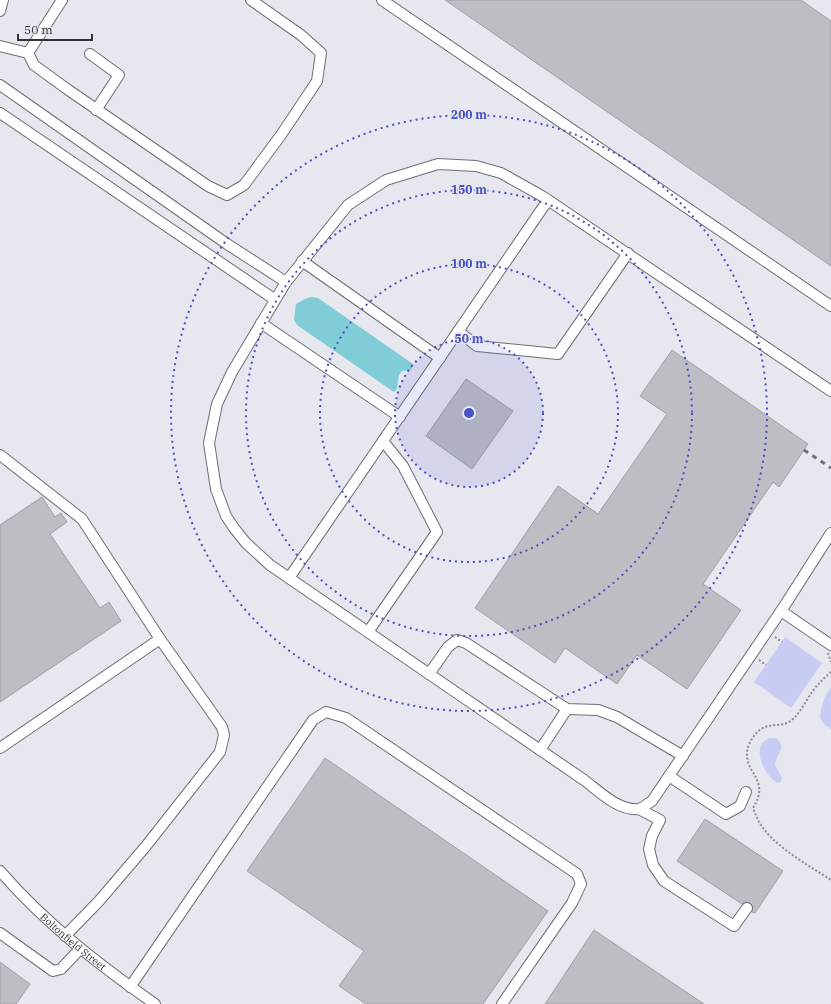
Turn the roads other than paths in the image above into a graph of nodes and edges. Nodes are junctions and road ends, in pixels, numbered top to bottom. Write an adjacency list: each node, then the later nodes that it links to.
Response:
1 (3, 0): 5 (street)
2 (62, 0): 7 (street)
3 (251, 0): 10 (street)
4 (382, 0): 17 (street)
5 (0, 11)
6 (0, 46): 7 (street)
7 (28, 53): 10 (street)
8 (90, 54): 10 (street)
9 (0, 85): 15 (street)
10 (96, 110)
11 (0, 113): 16 (street)
12 (548, 200): 13 (street); 14 (street); 19 (street)
13 (628, 253): 19 (street); 21 (street)
14 (302, 262): 15 (street); 20 (street)
15 (286, 282): 16 (street)
16 (274, 300): 18 (street)
17 (831, 306)
18 (260, 323): 22 (street); 26 (street)
19 (458, 331): 20 (street)
20 (440, 358): 22 (street)
21 (831, 391)
22 (400, 417): 23 (street)
23 (383, 441): 26 (street); 28 (street)
24 (0, 455): 29 (street)
25 (831, 533): 27 (street)
26 (289, 578): 28 (street)
27 (781, 611): 30 (street); 35 (street)
28 (368, 632): 31 (street)
29 (160, 639): 33 (street); 42 (street)
30 (829, 648)
31 (429, 674): 32 (street); 34 (street)
32 (567, 710): 34 (street); 35 (street)
33 (0, 748)
34 (540, 750): 38 (street)
35 (683, 756): 36 (street)
36 (669, 776): 37 (street); 38 (street)
37 (746, 792)
38 (640, 809): 40 (street)
39 (0, 871): 42 (street, Boltonfield Street)
40 (747, 908)
41 (0, 933): 43 (street)
42 (65, 936): 43 (street, Boltonfield Street)
43 (80, 949): 44 (street, Boltonfield Street)
44 (130, 986): 45 (street, Boltonfield Street); 46 (street)
45 (155, 1004)
46 (502, 1004)

